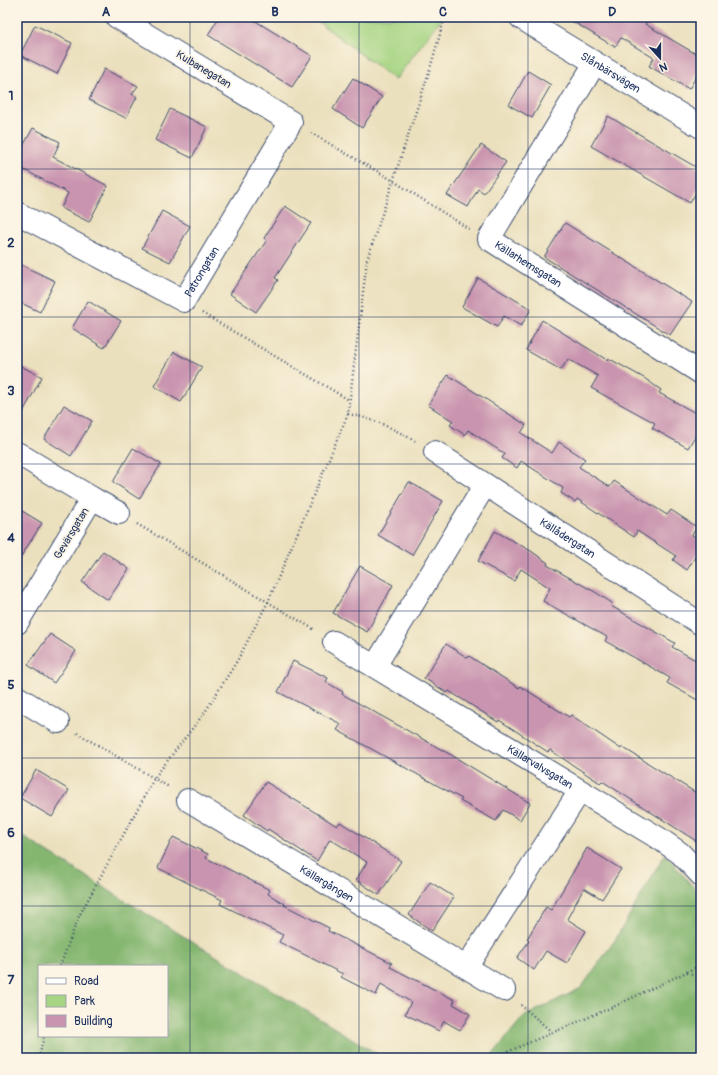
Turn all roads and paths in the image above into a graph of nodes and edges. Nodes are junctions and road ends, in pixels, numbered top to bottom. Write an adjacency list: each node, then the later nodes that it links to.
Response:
1 (118, 17): 5 (street, Kulbanegatan)
2 (445, 17): 7 (path)
3 (521, 18): 4 (street, Slånbärsvägen)
4 (595, 62): 6 (street, Slånbärsvägen); 9 (street, Källarhemsgatan)
5 (291, 122): 7 (path); 10 (street, Patrongatan)
6 (701, 127)
7 (392, 180): 9 (path); 12 (path)
8 (17, 213): 10 (street, Patrongatan)
9 (489, 239): 11 (street, Källarhemsgatan)
10 (184, 301): 12 (path)
11 (701, 373)
12 (349, 400): 13 (path)
13 (348, 414): 14 (path); 19 (path)
14 (435, 452): 16 (street, Källådergatan)
15 (17, 453): 17 (street, Gevärsgatan)
16 (485, 485): 21 (street, Källådergatan); 23 (street)
17 (92, 498): 18 (street); 20 (street, Gevärsgatan)
18 (119, 513): 19 (path)
19 (268, 602): 22 (path); 26 (path)
20 (17, 623)
21 (701, 624)
22 (334, 642): 23 (street, Källarvalvsgatan)
23 (375, 666): 27 (street, Källarvalvsgatan)
24 (17, 697): 25 (street)
25 (58, 722): 26 (path)
26 (155, 778): 28 (path); 30 (path)
27 (580, 791): 29 (street, Källarvalvsgatan); 32 (street)
28 (188, 800): 32 (street, Källargången)
29 (701, 875)
30 (60, 965)
31 (701, 965): 33 (path)
32 (467, 966): 35 (street, Källargången)
33 (687, 973): 34 (path); 36 (path)
34 (701, 976)
35 (504, 990): 36 (path)
36 (553, 1033): 39 (path)
37 (44, 1037): 38 (path)
38 (40, 1058)
39 (493, 1058)

